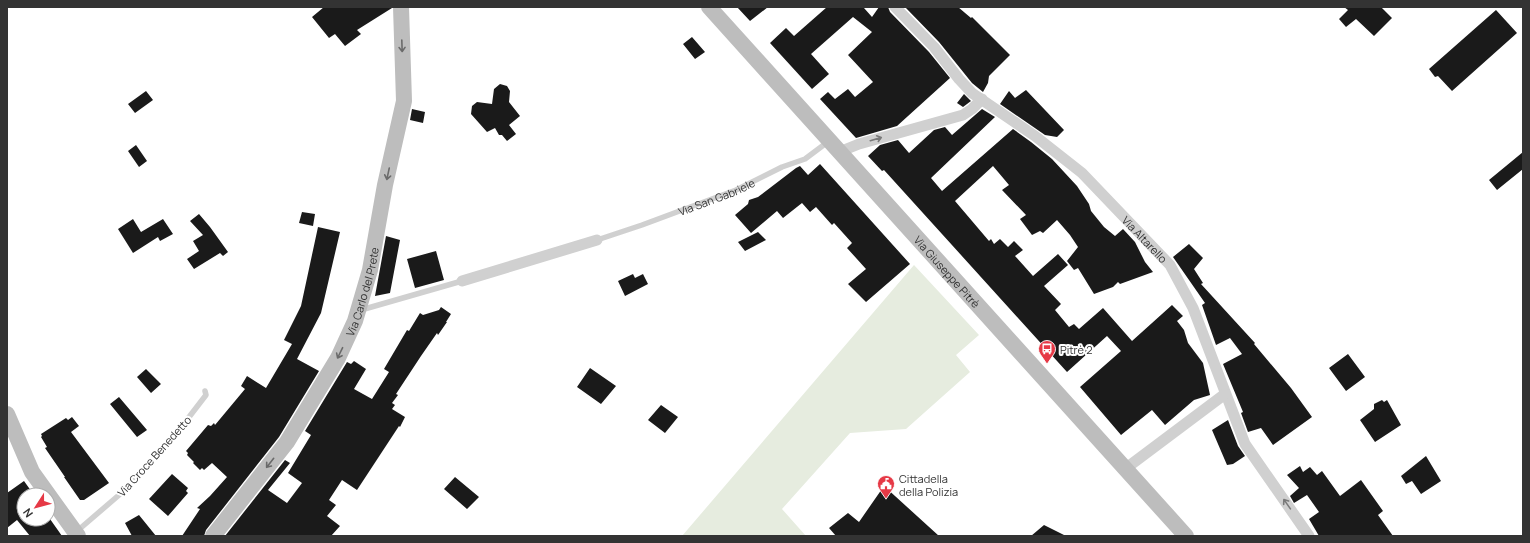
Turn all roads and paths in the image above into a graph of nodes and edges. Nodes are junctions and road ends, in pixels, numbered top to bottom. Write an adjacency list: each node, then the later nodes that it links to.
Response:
1 (401, 7): 8 (street, Via Carlo del Prete, one-way to 8)
2 (709, 7): 5 (street, Via Giuseppe Pitrè)
3 (895, 7): 4 (street, Via Altarello)
4 (982, 99): 5 (street, Via San Gabriele, one-way to 4); 10 (street, Via Altarello)
5 (834, 147): 6 (lane, Via San Gabriele); 12 (street, Via Giuseppe Pitrè)
6 (597, 240): 7 (street)
7 (462, 281): 8 (lane)
8 (358, 311): 14 (street, Via Carlo del Prete, one-way to 14)
9 (205, 391): 13 (lane, Via Croce Benedetto)
10 (1225, 394): 12 (street); 16 (street, Via Altarello, one-way to 10)
11 (7, 414): 13 (street)
12 (1125, 469): 15 (street, Via Giuseppe Pitrè)
13 (77, 534)
14 (213, 536)
15 (1186, 536)
16 (1309, 536)

